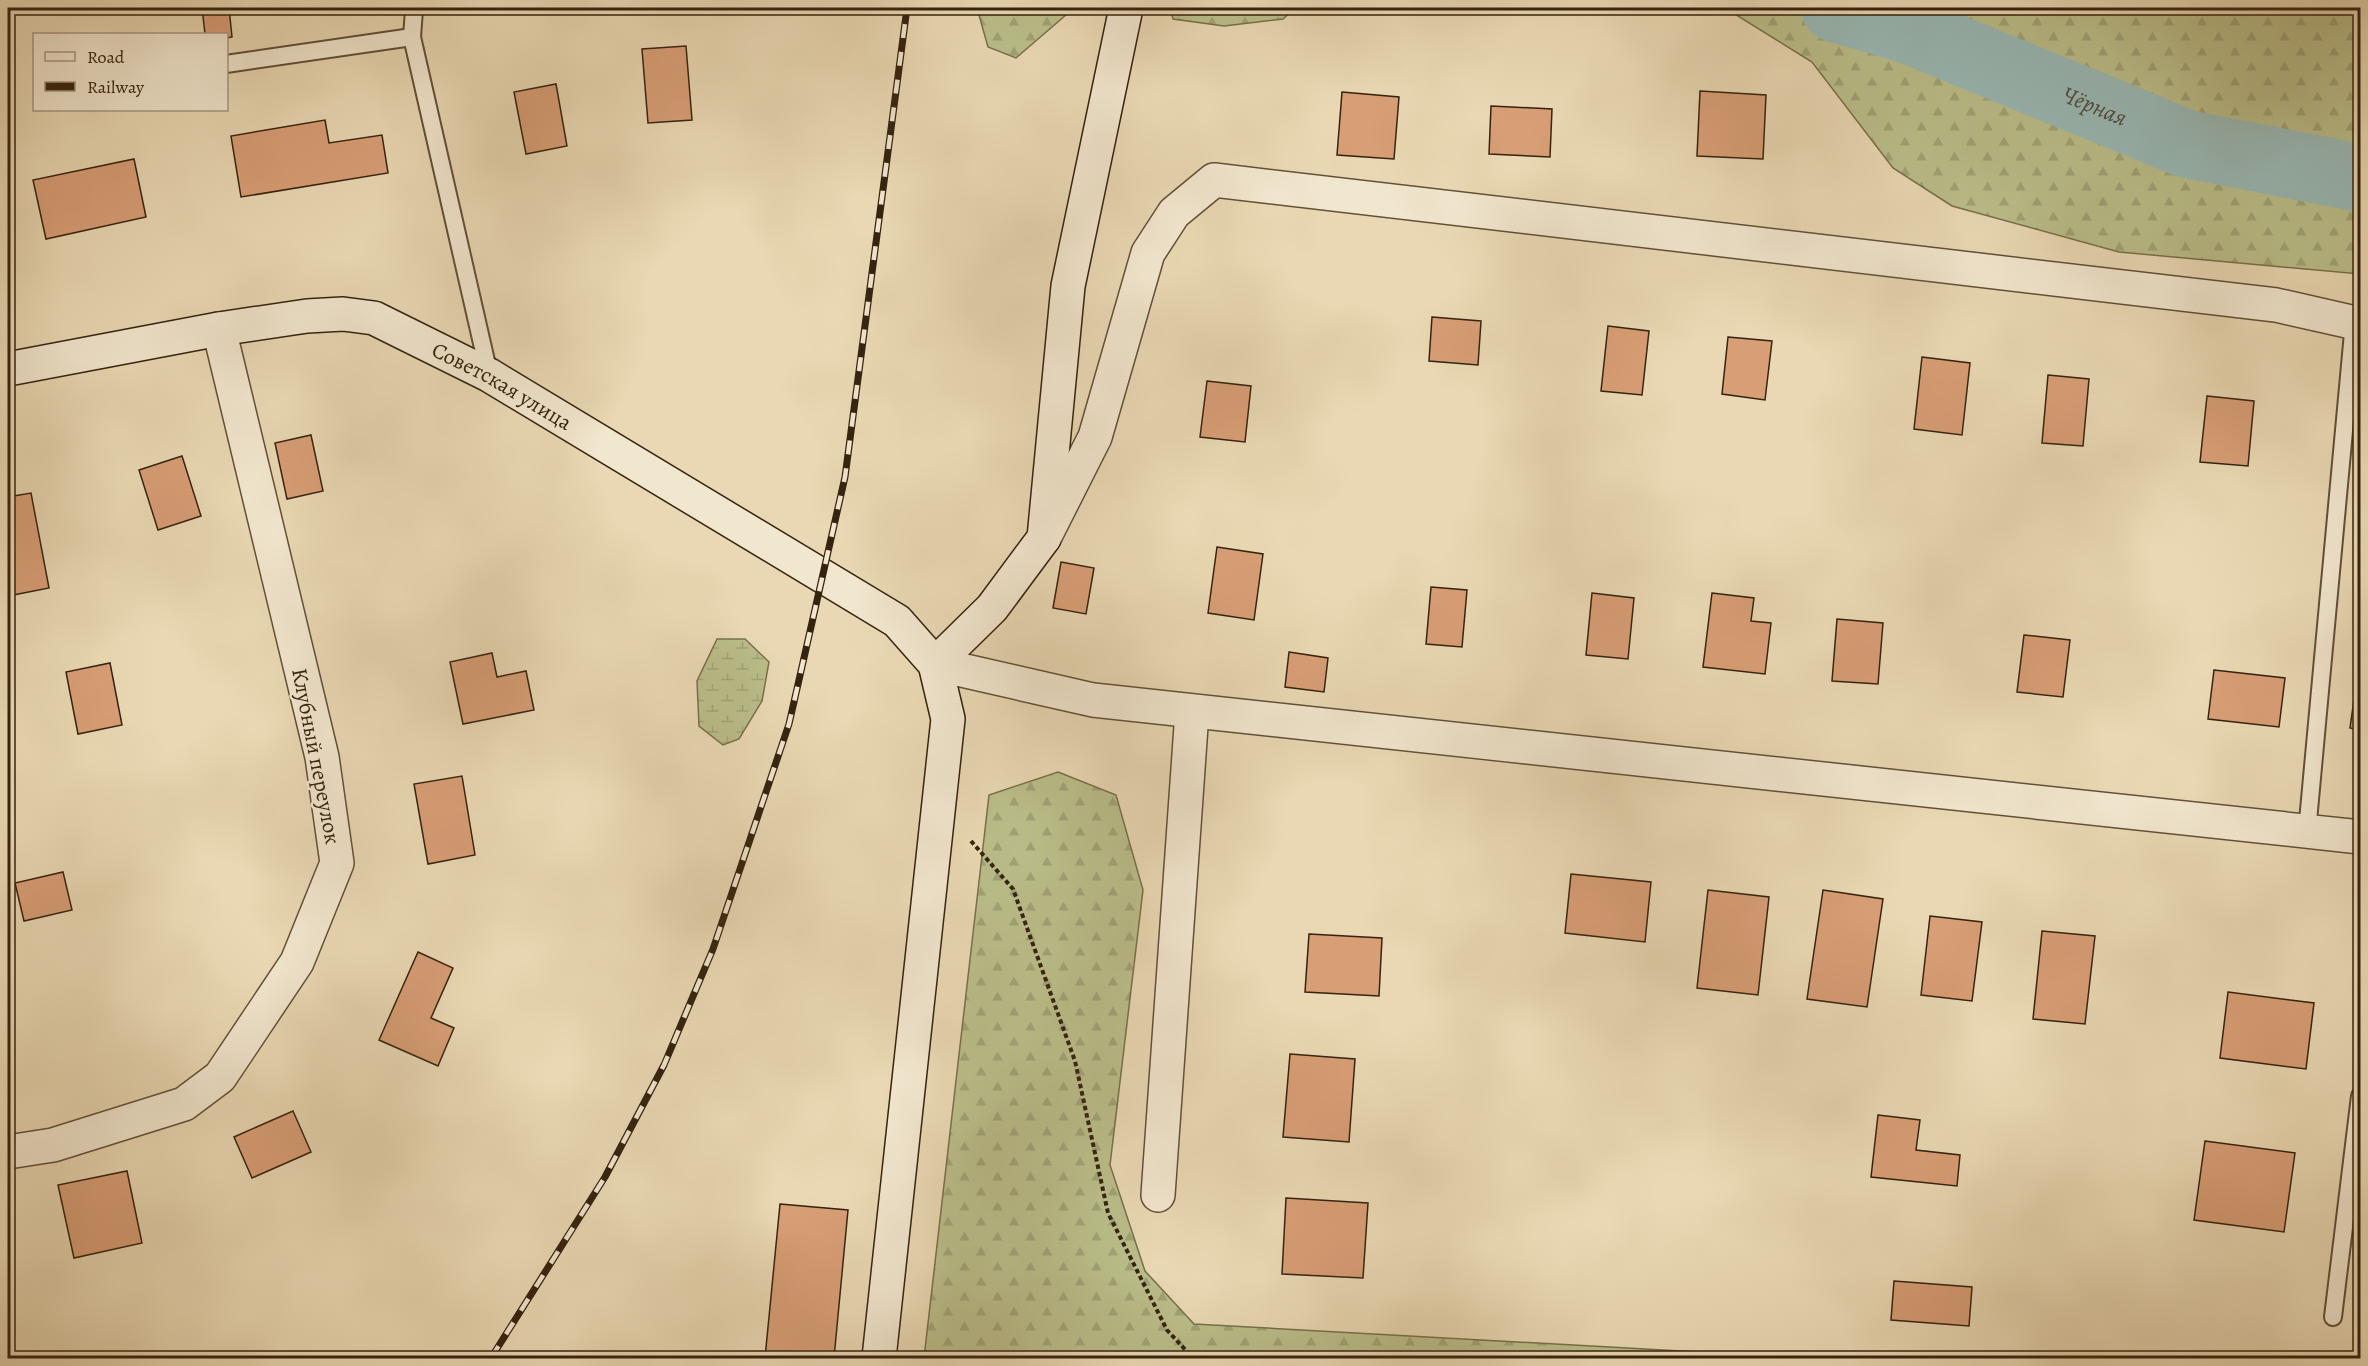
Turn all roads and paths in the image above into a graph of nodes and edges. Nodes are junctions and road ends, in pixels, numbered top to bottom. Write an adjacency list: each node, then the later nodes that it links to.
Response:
1 (416, 8): 3 (lane)
2 (1126, 8): 9 (street)
3 (412, 37): 4 (lane); 8 (lane)
4 (228, 64)
5 (2357, 323): 9 (street); 13 (lane)
6 (219, 329): 7 (street, Советская улица); 8 (street, Советская улица); 16 (street, Клубный переулок)
7 (8, 369)
8 (489, 375): 10 (street, Советская улица)
9 (1044, 538): 10 (street)
10 (935, 664): 11 (street); 12 (street)
11 (1192, 712): 13 (street); 17 (street)
12 (939, 804): 19 (street); 20 (path)
13 (2307, 832): 14 (street)
14 (2361, 837)
15 (2361, 1096): 18 (lane)
16 (8, 1152)
17 (1158, 1195)
18 (2333, 1317)
19 (879, 1359)
20 (1193, 1359)

